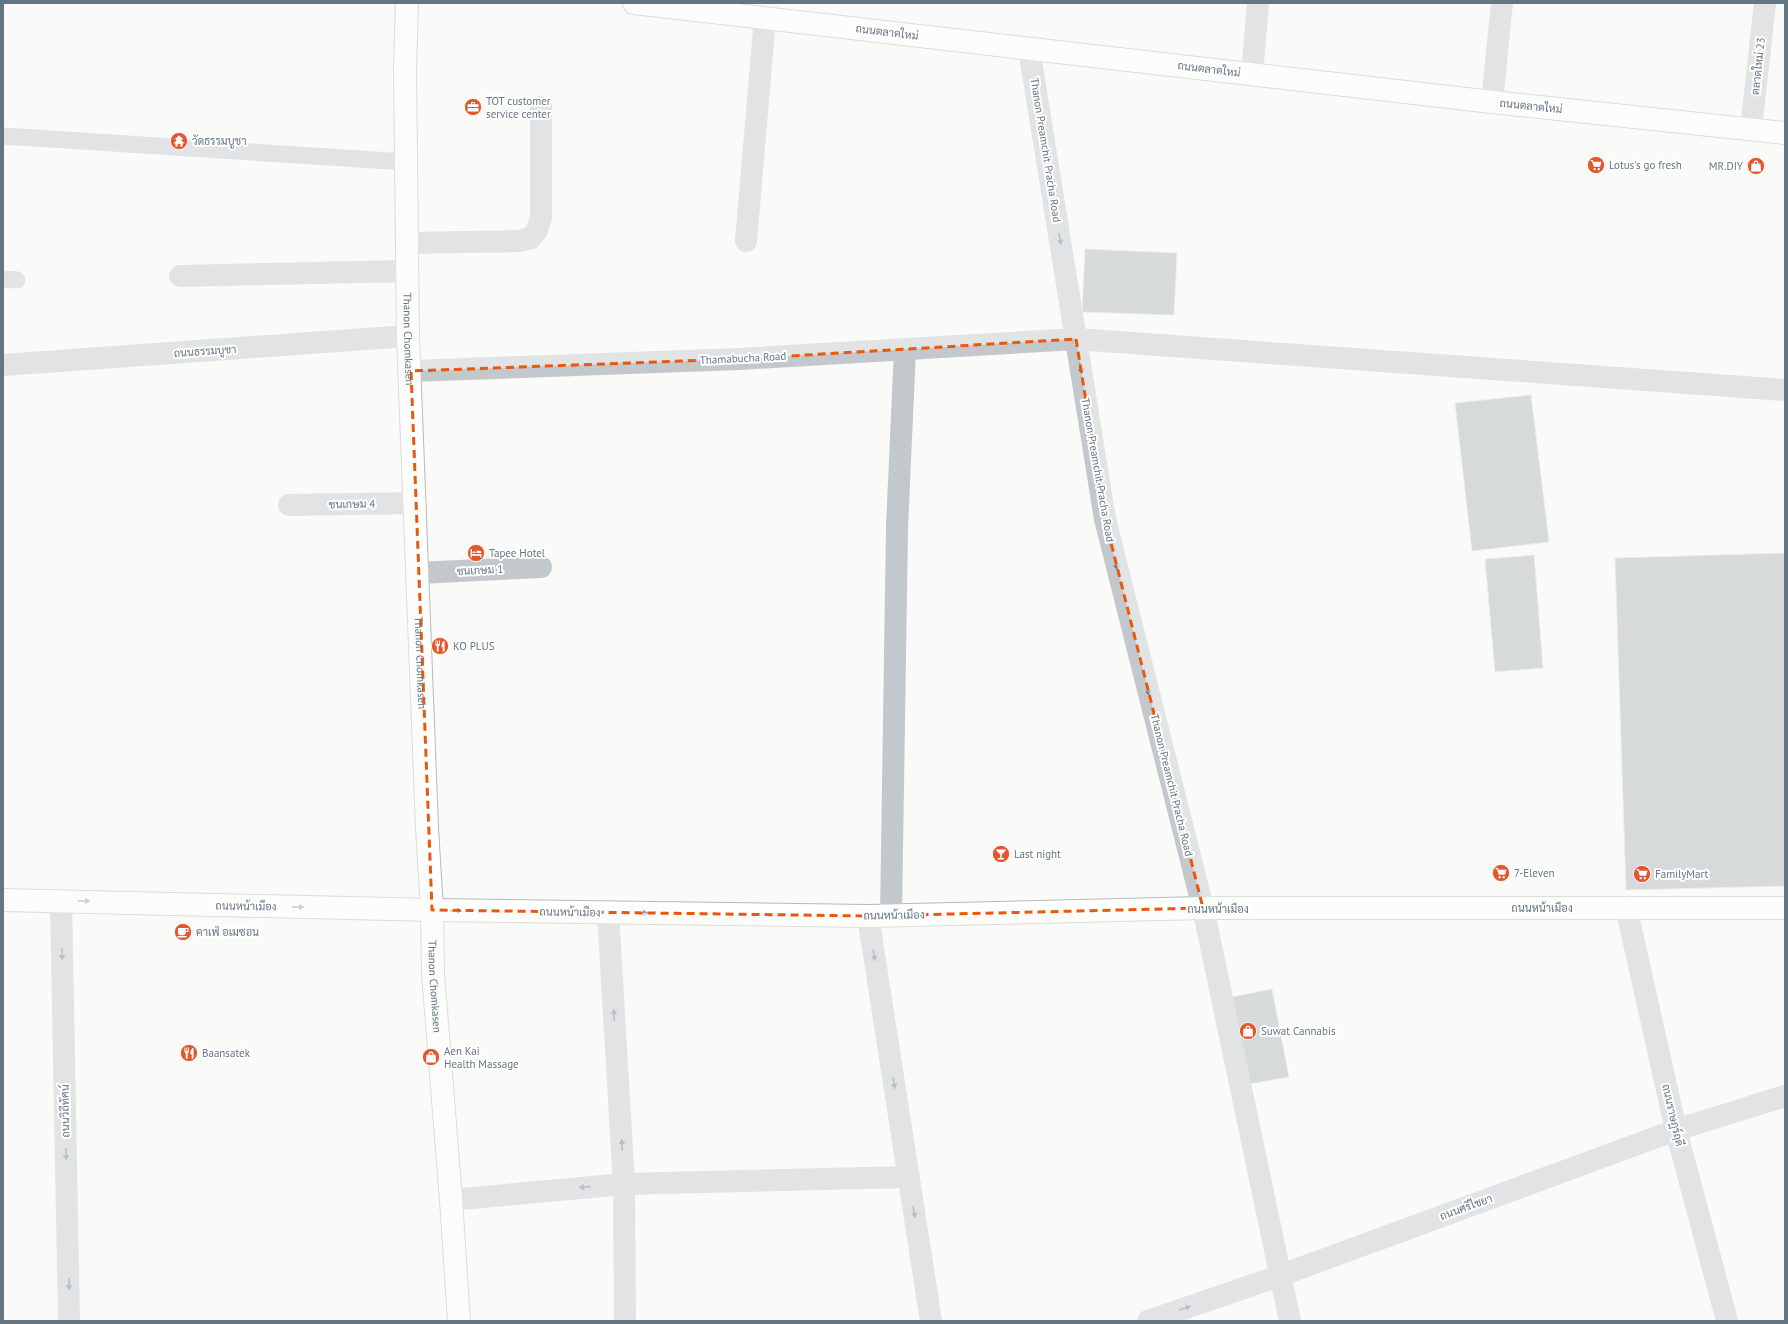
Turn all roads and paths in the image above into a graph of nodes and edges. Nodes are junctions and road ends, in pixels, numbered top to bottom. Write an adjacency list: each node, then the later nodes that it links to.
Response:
1 (407, 3): 15 (street, Thanon Chomkasen)
2 (634, 3): 6 (street, ถนนตลาดใหม่)
3 (1258, 3): 9 (street)
4 (1502, 3): 10 (street)
5 (1765, 3): 12 (street, ตลาดใหม่ 23)
6 (714, 8): 7 (street, ถนนตลาดใหม่)
7 (765, 18): 8 (street, ถนนตลาดใหม่); 16 (street)
8 (1029, 49): 9 (street, ถนนตลาดใหม่); 21 (street, Thanon Preamchit Pracha Road, one-way to 21)
9 (1252, 74): 10 (street, ถนนตลาดใหม่)
10 (1492, 102): 12 (street, ถนนตลาดใหม่)
11 (541, 107): 17 (street)
12 (1751, 129): 13 (street, ถนนตลาดใหม่)
13 (1785, 132)
14 (3, 136): 15 (lane)
15 (406, 162): 17 (street, Thanon Chomkasen)
16 (746, 241)
17 (407, 244): 18 (street, Thanon Chomkasen)
18 (407, 271): 19 (street); 20 (street, Thanon Chomkasen)
19 (180, 276)
20 (408, 336): 23 (street, ถนนธรรมบูชา); 24 (street, Thanon Chomkasen)
21 (1076, 339): 22 (street, Thamabucha Road); 25 (street, Thamabucha Road); 33 (street, Thanon Preamchit Pracha Road, one-way to 33)
22 (905, 349): 24 (street, Thamabucha Road); 38 (street)
23 (3, 365)
24 (410, 371): 26 (street, Thanon Chomkasen)
25 (1785, 390)
26 (415, 503): 27 (street, ชนเกษม 4); 29 (street, Thanon Chomkasen)
27 (289, 505)
28 (541, 567): 29 (street, ชนเกษม 1)
29 (418, 573): 35 (street, Thanon Chomkasen)
30 (3, 900): 31 (street, ถนนหน้าเมือง)
31 (61, 901): 35 (street, ถนนหน้าเมือง, one-way to 35); 45 (street, ถนนวิถีทัศน์, one-way to 45)
32 (1626, 907): 33 (street, ถนนหน้าเมือง); 34 (street, ถนนหน้าเมือง); 40 (street, ถนนราษฎร์ฤดี)
33 (1203, 908): 38 (street, ถนนหน้าเมือง); 44 (street, Thanon Preamchit Pracha Road)
34 (1785, 908)
35 (432, 910): 36 (street, ถนนหน้าเมือง, one-way to 36); 43 (street, Thanon Chomkasen)
36 (608, 912): 37 (street, ถนนหน้าเมือง, one-way to 37); 42 (street, one-way to 36)
37 (868, 916): 38 (street, ถนนหน้าเมือง); 41 (street, one-way to 41)
38 (891, 916)
39 (1785, 1096): 40 (street, ถนนศรีไชยา)
40 (1676, 1130): 44 (street, ถนนศรีไชยา); 51 (street, ถนนราษฎร์ฤดี)
41 (909, 1177): 42 (street); 48 (street, one-way to 48)
42 (624, 1184): 43 (street, one-way to 43); 47 (street)
43 (451, 1200): 46 (street, Thanon Chomkasen)
44 (1279, 1276): 49 (street, ถนนศรีไชยา, one-way to 44); 50 (street, Thanon Preamchit Pracha Road)
45 (69, 1321)
46 (459, 1321)
47 (625, 1321)
48 (931, 1321)
49 (1148, 1321)
50 (1290, 1321)
51 (1727, 1321)

